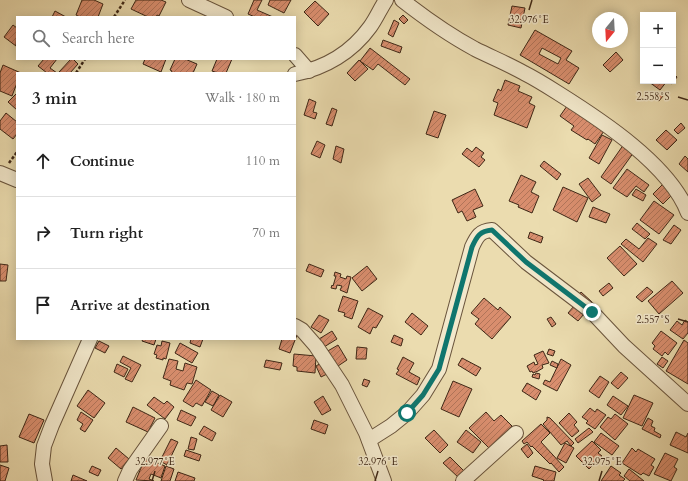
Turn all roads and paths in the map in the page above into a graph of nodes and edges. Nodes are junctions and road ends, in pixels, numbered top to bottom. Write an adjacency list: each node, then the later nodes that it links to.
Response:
1 (125, 0): 5 (path)
2 (189, 0): 6 (street)
3 (386, 0): 9 (street)
4 (402, 0): 14 (street)
5 (115, 16)
6 (224, 16)
7 (296, 56): 9 (street)
8 (84, 60): 10 (path)
9 (309, 71): 11 (street)
10 (77, 72)
11 (296, 74)
12 (0, 173): 13 (street)
13 (16, 180)
14 (688, 213)
15 (296, 327): 20 (street)
16 (90, 340): 21 (street)
17 (688, 404): 20 (street)
18 (161, 426): 22 (street)
19 (516, 434): 24 (street)
20 (369, 440): 23 (street)
21 (45, 481)
22 (125, 481)
23 (384, 481)
24 (463, 481)

